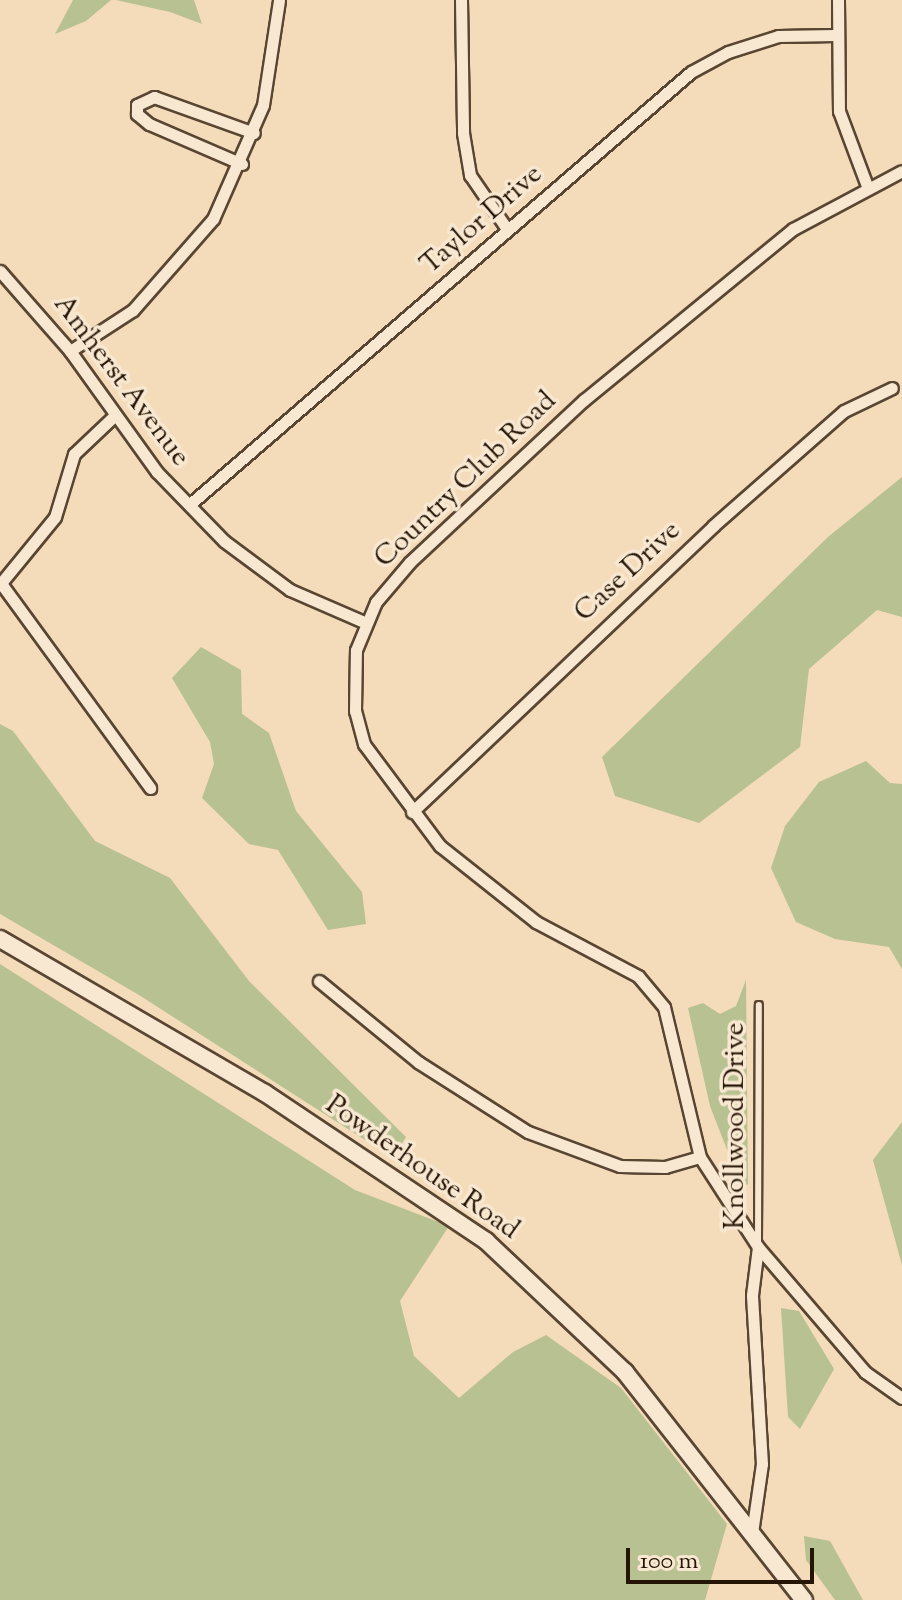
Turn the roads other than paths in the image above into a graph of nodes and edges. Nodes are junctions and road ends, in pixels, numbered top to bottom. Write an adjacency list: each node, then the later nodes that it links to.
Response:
1 (279, 0): 5 (street)
2 (461, 0): 9 (street)
3 (838, 0): 4 (street)
4 (836, 35): 8 (street); 9 (street, Taylor Drive)
5 (254, 133): 6 (street); 6 (street)
6 (242, 164): 11 (street)
7 (902, 171): 8 (street, Country Club Road)
8 (867, 186): 16 (street, Country Club Road)
9 (507, 229): 14 (street, Taylor Drive)
10 (0, 271): 11 (street, Amherst Avenue)
11 (70, 351): 13 (street, Amherst Avenue)
12 (897, 388): 18 (street, Case Drive)
13 (112, 418): 14 (street, Amherst Avenue); 15 (street)
14 (189, 505): 16 (street, Amherst Avenue)
15 (0, 583): 17 (street)
16 (364, 622): 18 (street, Country Club Road)
17 (150, 788)
18 (412, 812): 22 (street, Country Club Road)
19 (0, 939): 25 (street, Powderhouse Road)
20 (319, 981): 22 (street)
21 (759, 1005): 23 (lane, Knollwood Drive)
22 (700, 1157): 23 (street, Country Club Road)
23 (758, 1247): 24 (street, Country Club Road); 25 (street)
24 (902, 1398)
25 (752, 1533): 26 (street, Powderhouse Road)
26 (804, 1600)

